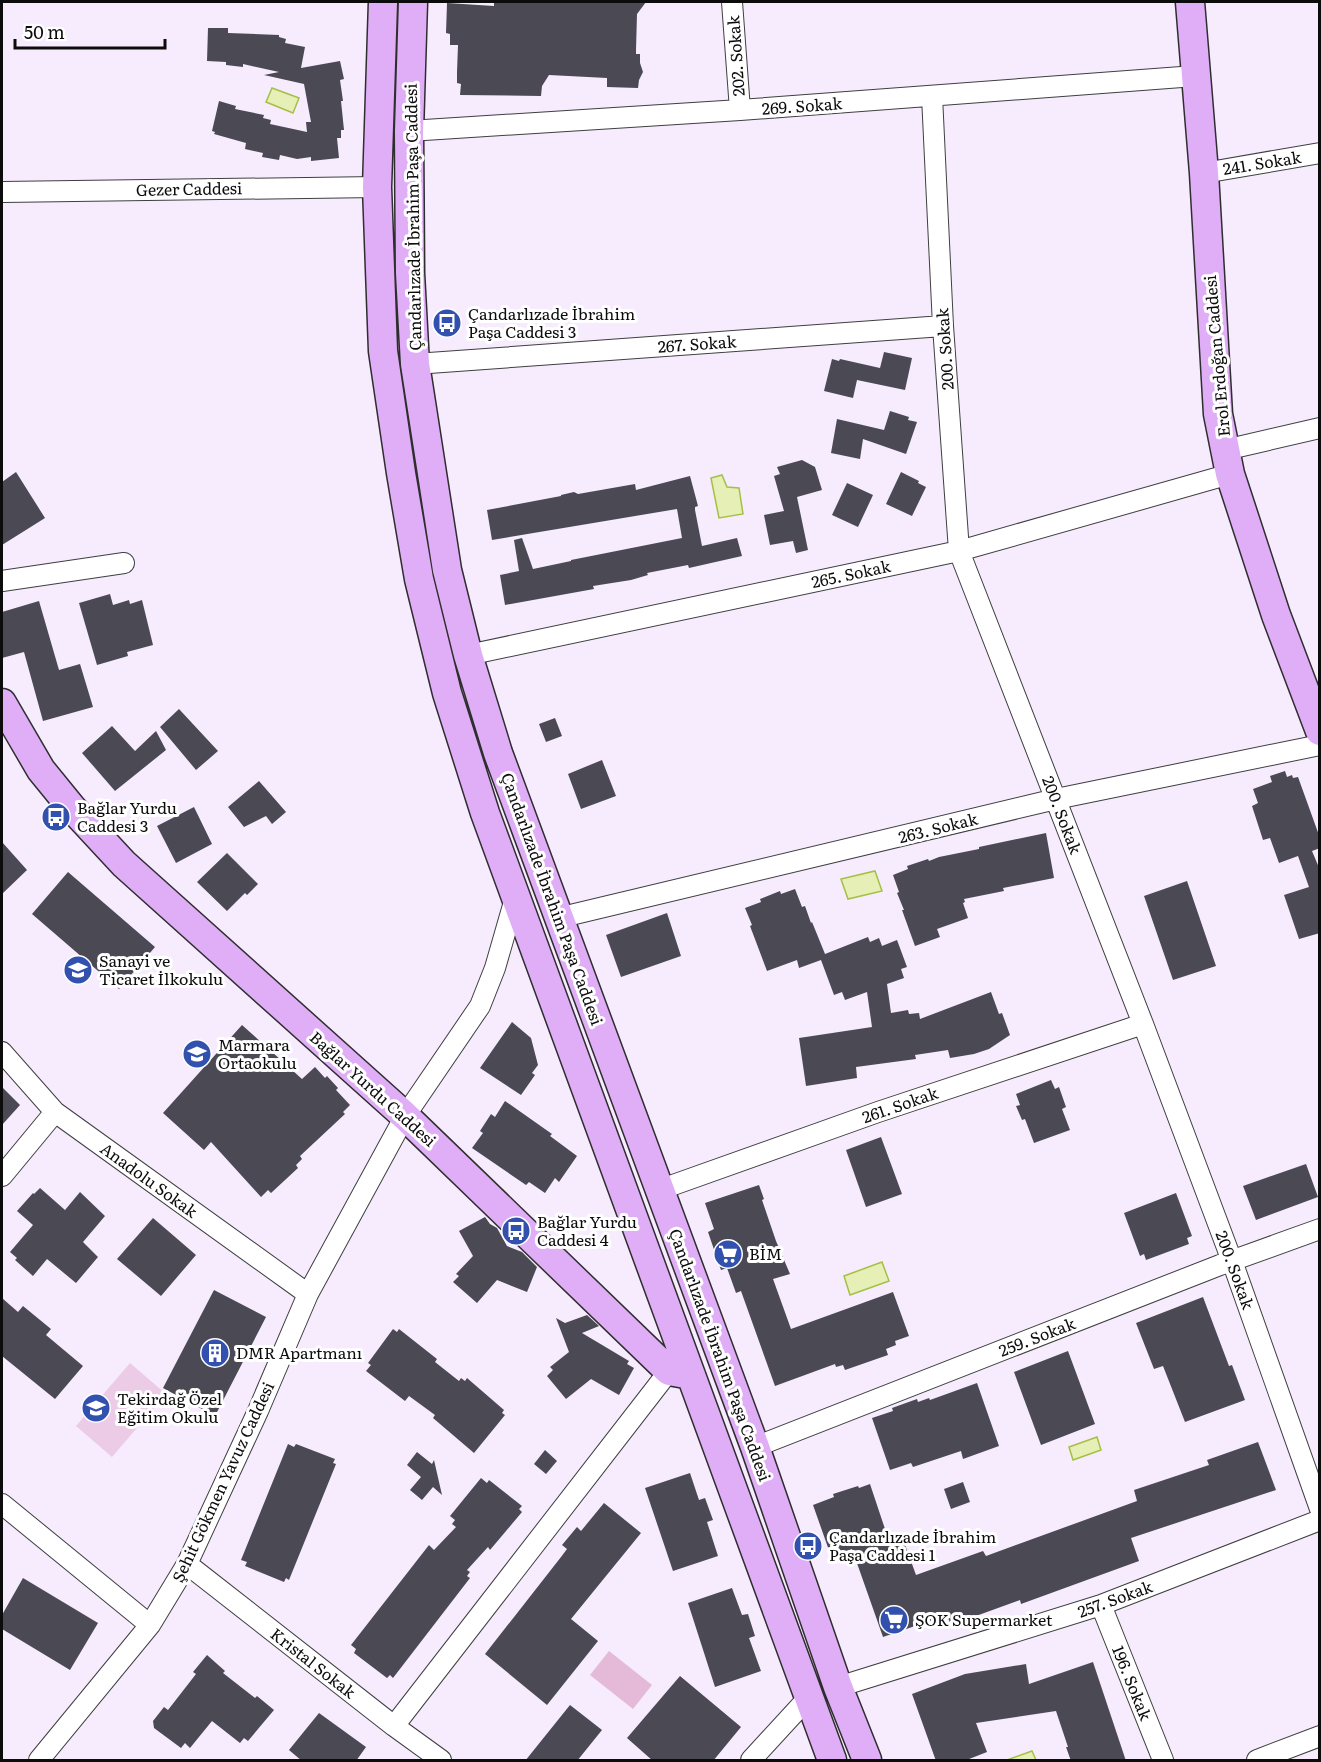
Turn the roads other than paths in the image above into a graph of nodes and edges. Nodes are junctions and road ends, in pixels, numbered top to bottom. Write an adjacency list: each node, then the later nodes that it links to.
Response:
1 (383, 2): 11 (main road, Çandarlızade İbrahim Paşa Caddesi)
2 (413, 2): 8 (main road, Çandarlızade İbrahim Paşa Caddesi)
3 (732, 2): 7 (street, 202. Sokak)
4 (1190, 2): 5 (main road, Erol Erdoğan Caddesi)
5 (1195, 76): 6 (street, 269. Sokak); 10 (main road, Erol Erdoğan Caddesi)
6 (932, 96): 7 (street, 269. Sokak); 13 (street, 200. Sokak)
7 (740, 111): 8 (street, 269. Sokak)
8 (409, 131): 14 (main road, Çandarlızade İbrahim Paşa Caddesi)
9 (1320, 153): 10 (street, 241. Sokak)
10 (1203, 173): 16 (main road, Erol Erdoğan Caddesi)
11 (378, 187): 12 (street, Gezer Caddesi); 25 (main road, Çandarlızade İbrahim Paşa Caddesi)
12 (2, 192)
13 (943, 326): 14 (street, 267. Sokak); 17 (street, 200. Sokak)
14 (415, 364): 20 (main road, Çandarlızade İbrahim Paşa Caddesi)
15 (1320, 428): 16 (street, 265. Sokak)
16 (1228, 462): 17 (street, 265. Sokak); 22 (main road, Erol Erdoğan Caddesi)
17 (959, 552): 20 (street, 265. Sokak); 24 (street, 200. Sokak)
18 (124, 562): 19 (street)
19 (2, 581)
20 (468, 655): 26 (main road, Çandarlızade İbrahim Paşa Caddesi)
21 (2, 703): 30 (main road, Bağlar Yurdu Caddesi)
22 (1320, 730)
23 (1320, 745): 24 (street, 263. Sokak)
24 (1056, 799): 26 (street, 263. Sokak); 27 (street, 200. Sokak)
25 (516, 895): 30 (street, Şehit Gökmen Yavuz Caddesi); 36 (main road, Çandarlızade İbrahim Paşa Caddesi)
26 (558, 918): 32 (main road, Çandarlızade İbrahim Paşa Caddesi)
27 (1143, 1024): 32 (street, 261. Sokak); 34 (street, 200. Sokak)
28 (2, 1052): 29 (street, Anadolu Sokak)
29 (55, 1112): 31 (street); 35 (street, Anadolu Sokak)
30 (405, 1116): 35 (street, Şehit Gökmen Yavuz Caddesi); 36 (main road, Bağlar Yurdu Caddesi)
31 (2, 1176)
32 (659, 1190): 37 (main road, Çandarlızade İbrahim Paşa Caddesi)
33 (1320, 1229): 34 (street, 259. Sokak)
34 (1232, 1261): 37 (street, 259. Sokak); 39 (street, 200. Sokak)
35 (308, 1294): 41 (street, Şehit Gökmen Yavuz Caddesi)
36 (680, 1373): 45 (main road, Çandarlızade İbrahim Paşa Caddesi); 46 (street)
37 (755, 1447): 44 (main road, Çandarlızade İbrahim Paşa Caddesi)
38 (2, 1504): 43 (street)
39 (1320, 1509)
40 (1320, 1520): 42 (street, 257. Sokak)
41 (186, 1564): 43 (street, Şehit Gökmen Yavuz Caddesi); 46 (street, Kristal Sokak)
42 (1101, 1605): 44 (street, 257. Sokak); 53 (street, 196. Sokak)
43 (150, 1625): 48 (street, Şehit Gökmen Yavuz Caddesi)
44 (838, 1687): 52 (main road, Çandarlızade İbrahim Paşa Caddesi)
45 (808, 1698): 50 (street); 51 (main road, Çandarlızade İbrahim Paşa Caddesi)
46 (394, 1726): 49 (street, Kristal Sokak)
47 (1320, 1736): 54 (street)
48 (39, 1761)
49 (441, 1761)
50 (751, 1761)
51 (832, 1761)
52 (867, 1761)
53 (1163, 1761)
54 (1257, 1761)

